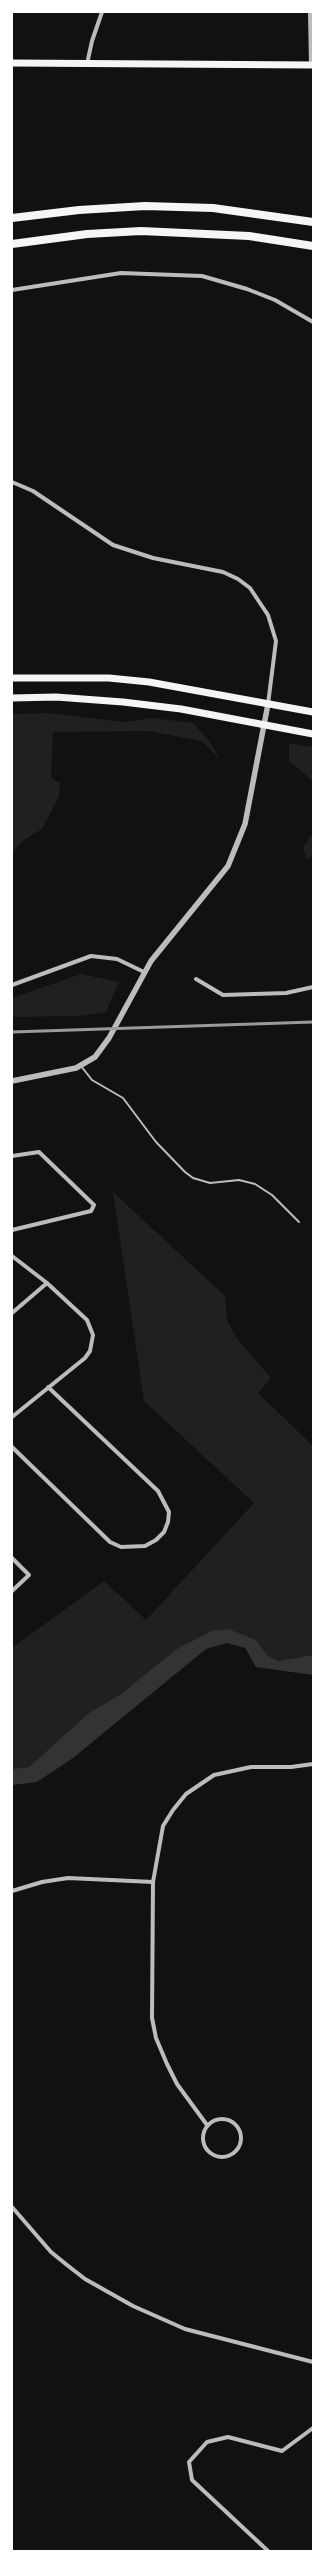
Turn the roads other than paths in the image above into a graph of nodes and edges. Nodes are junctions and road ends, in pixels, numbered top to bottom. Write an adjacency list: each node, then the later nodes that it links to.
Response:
1 (102, 12): 4 (street)
2 (310, 12): 5 (street)
3 (12, 63): 4 (main road)
4 (87, 64): 5 (main road)
5 (312, 65)
6 (12, 218): 7 (highway)
7 (313, 222)
8 (12, 244): 9 (highway)
9 (313, 246)
10 (12, 290): 11 (street)
11 (313, 322)
12 (12, 482): 15 (street)
13 (12, 678): 15 (main road)
14 (12, 698): 17 (main road)
15 (268, 704): 16 (main road); 17 (street)
16 (313, 712)
17 (265, 725): 18 (main road); 19 (street)
18 (313, 734)
19 (144, 972): 21 (street); 23 (street)
20 (196, 979): 22 (street)
21 (12, 985)
22 (313, 987)
23 (82, 1066): 24 (street); 26 (lane)
24 (12, 1081)
25 (12, 1156): 27 (street)
26 (299, 1222)
27 (12, 1230)
28 (12, 1256): 29 (street)
29 (47, 1283): 30 (street); 31 (street)
30 (12, 1313)
31 (48, 1387): 32 (street); 33 (street)
32 (12, 1417)
33 (12, 1447)
34 (12, 1558): 35 (street)
35 (12, 1591)
36 (313, 1764): 37 (street)
37 (153, 1882): 38 (street); 39 (street)
38 (12, 1891)
39 (208, 2125): 39 (street)
40 (12, 2207): 41 (street)
41 (313, 2362)
42 (313, 2428): 43 (street)
43 (268, 2551)

